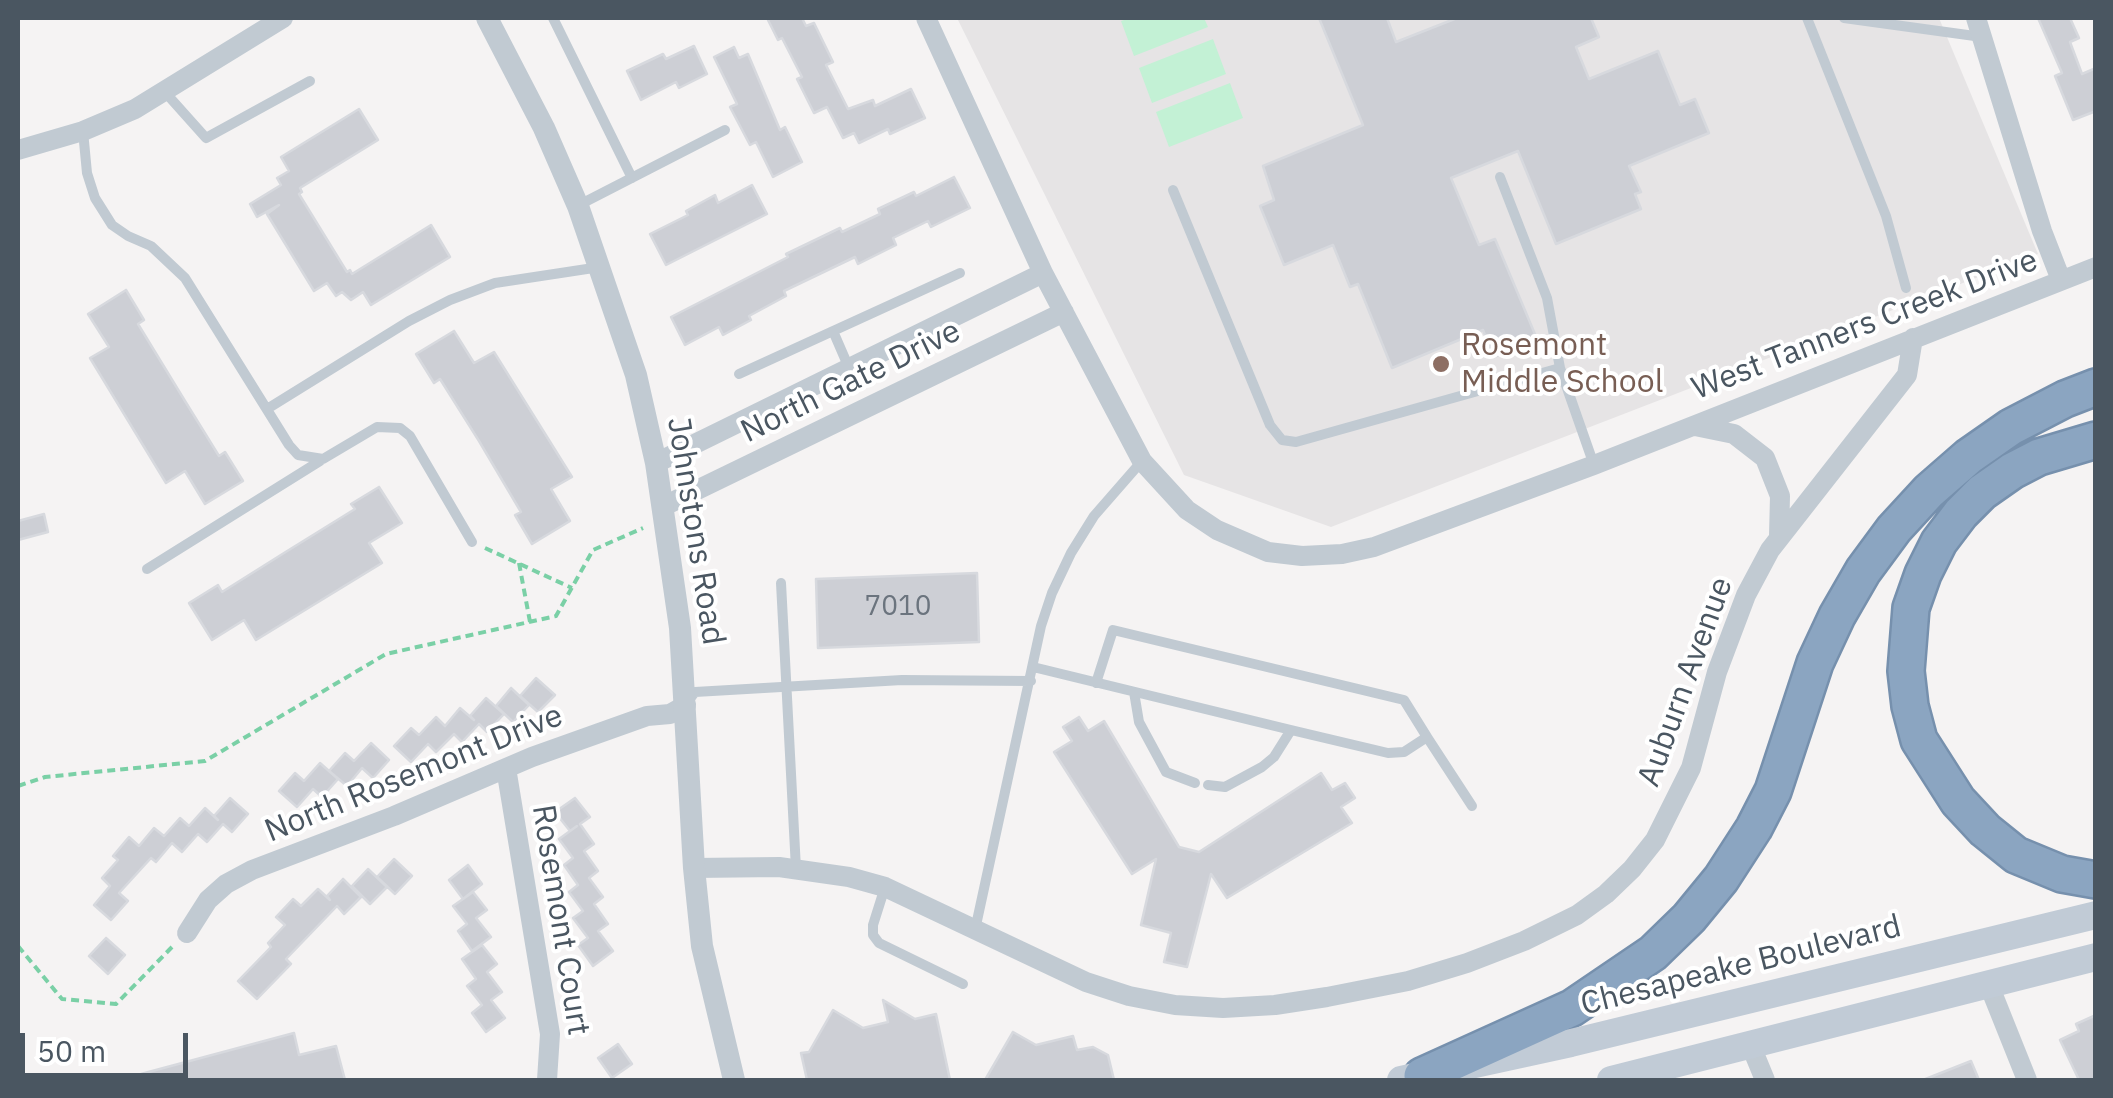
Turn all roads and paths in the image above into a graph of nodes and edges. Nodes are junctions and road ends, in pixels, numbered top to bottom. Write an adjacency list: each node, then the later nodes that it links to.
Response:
1 (283, 18): 10 (street)
2 (486, 18): 17 (street, Johnstons Road)
3 (553, 18): 15 (lane)
4 (926, 18): 21 (street, West Tanners Creek Drive)
5 (1807, 18): 23 (lane)
6 (1844, 18): 7 (lane)
7 (1880, 20): 8 (lane)
8 (1979, 27): 22 (street)
9 (310, 81): 10 (lane)
10 (164, 92): 12 (street)
11 (725, 130): 15 (lane)
12 (83, 131): 13 (street); 31 (lane)
13 (18, 150)
14 (1500, 177): 27 (lane)
15 (632, 178): 17 (lane)
16 (1174, 190): 27 (lane)
17 (578, 206): 19 (street, Johnstons Road)
18 (2096, 266): 22 (street, West Tanners Creek Drive)
19 (601, 267): 31 (lane); 36 (street, Johnstons Road)
20 (960, 273): 25 (lane)
21 (1042, 273): 24 (street, West Tanners Creek Drive); 28 (street, North Gate Drive)
22 (2061, 280): 26 (street, West Tanners Creek Drive)
23 (1906, 288)
24 (1064, 312): 35 (street, West Tanners Creek Drive); 38 (street, North Gate Drive)
25 (833, 331): 28 (lane); 29 (lane)
26 (1913, 338): 32 (street, West Tanners Creek Drive); 40 (street, Auburn Avenue)
27 (1560, 368): 37 (lane)
28 (850, 369): 36 (street, North Gate Drive)
29 (739, 374)
30 (2096, 387): 70 (highway)
31 (267, 409): 34 (lane)
32 (1692, 426): 37 (street, West Tanners Creek Drive); 40 (street)
33 (2096, 440): 60 (highway)
34 (323, 459): 41 (lane); 43 (lane)
35 (1142, 461): 37 (street, West Tanners Creek Drive); 47 (lane)
36 (656, 462): 38 (street, Johnstons Road)
37 (1594, 464)
38 (664, 506): 52 (street, Johnstons Road)
39 (643, 528): 45 (path)
40 (1779, 538): 63 (street, Auburn Avenue)
41 (472, 542): 42 (path)
42 (519, 563): 45 (path); 46 (path)
43 (147, 569)
44 (782, 582): 50 (lane)
45 (572, 588): 46 (path)
46 (530, 622): 56 (path)
47 (1032, 667): 48 (lane); 49 (lane)
48 (1030, 681): 50 (lane); 63 (lane)
49 (1096, 682): 51 (lane); 54 (lane)
50 (787, 686): 52 (lane); 59 (lane)
51 (1134, 692): 53 (lane); 53 (lane)
52 (686, 705): 55 (street, North Rosemont Drive); 58 (street, Johnstons Road)
53 (1291, 730): 54 (lane)
54 (1427, 737): 57 (lane)
55 (506, 768): 64 (street, North Rosemont Drive); 71 (street, Rosemont Court)
56 (18, 786)
57 (1472, 806)
58 (694, 868): 59 (street, Auburn Avenue); 72 (street, Johnstons Road)
59 (796, 869): 61 (street, Auburn Avenue)
60 (2096, 880)
61 (886, 888): 63 (street, Auburn Avenue); 67 (lane)
62 (2096, 915): 70 (main road, Chesapeake Boulevard)
63 (976, 930)
64 (186, 933): 65 (path)
65 (18, 946)
66 (2096, 957): 68 (main road)
67 (963, 984)
68 (1989, 985): 69 (main road); 75 (street)
69 (1751, 1046): 73 (main road); 74 (street)
70 (1412, 1078)
71 (547, 1080)
72 (734, 1080)
73 (1611, 1080)
74 (1765, 1080)
75 (2027, 1080)

